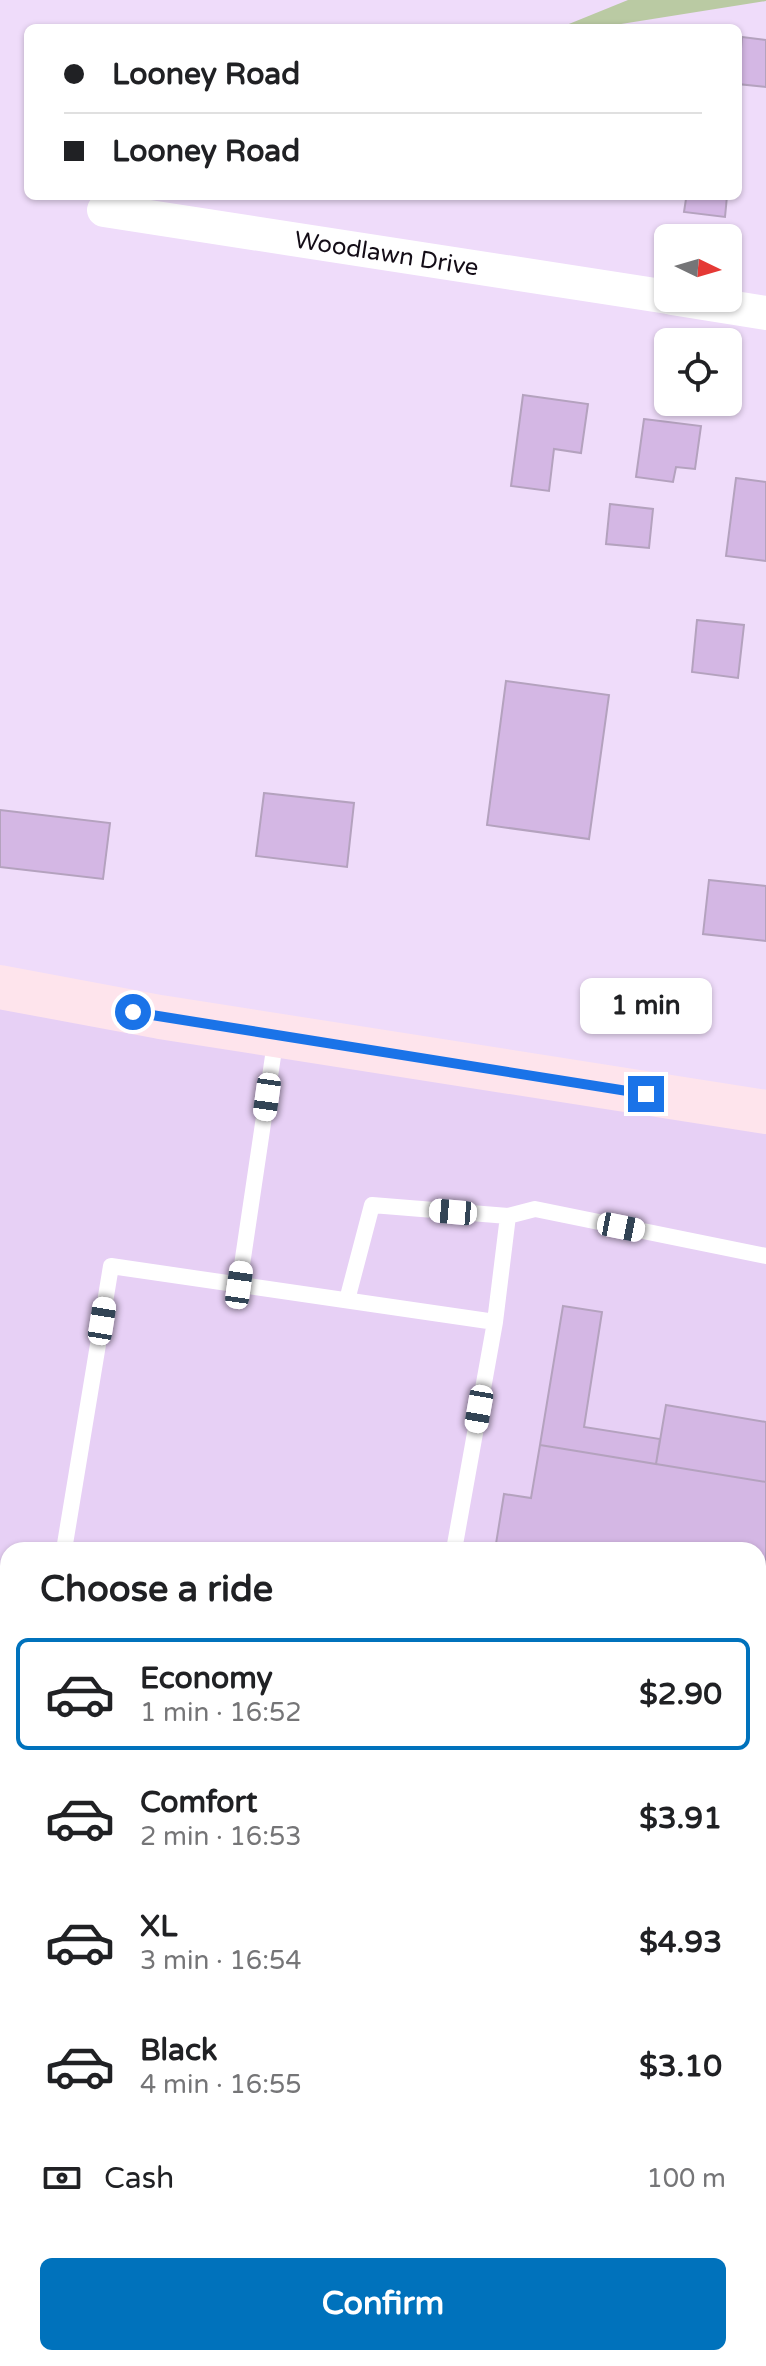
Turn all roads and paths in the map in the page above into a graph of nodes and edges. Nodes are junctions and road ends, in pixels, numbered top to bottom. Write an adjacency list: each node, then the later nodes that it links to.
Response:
1 (104, 210): 2 (street, Woodlawn Drive)
2 (654, 296)
3 (742, 309): 4 (street, Woodlawn Drive)
4 (766, 313)
5 (0, 987): 6 (street)
6 (276, 1034): 7 (street); 10 (lane)
7 (766, 1112)
8 (508, 1216): 9 (lane); 11 (lane); 12 (lane)
9 (766, 1256)
10 (239, 1285): 11 (lane); 13 (lane)
11 (347, 1300): 12 (lane)
12 (495, 1322): 14 (lane)
13 (65, 1542)
14 (455, 1542)

